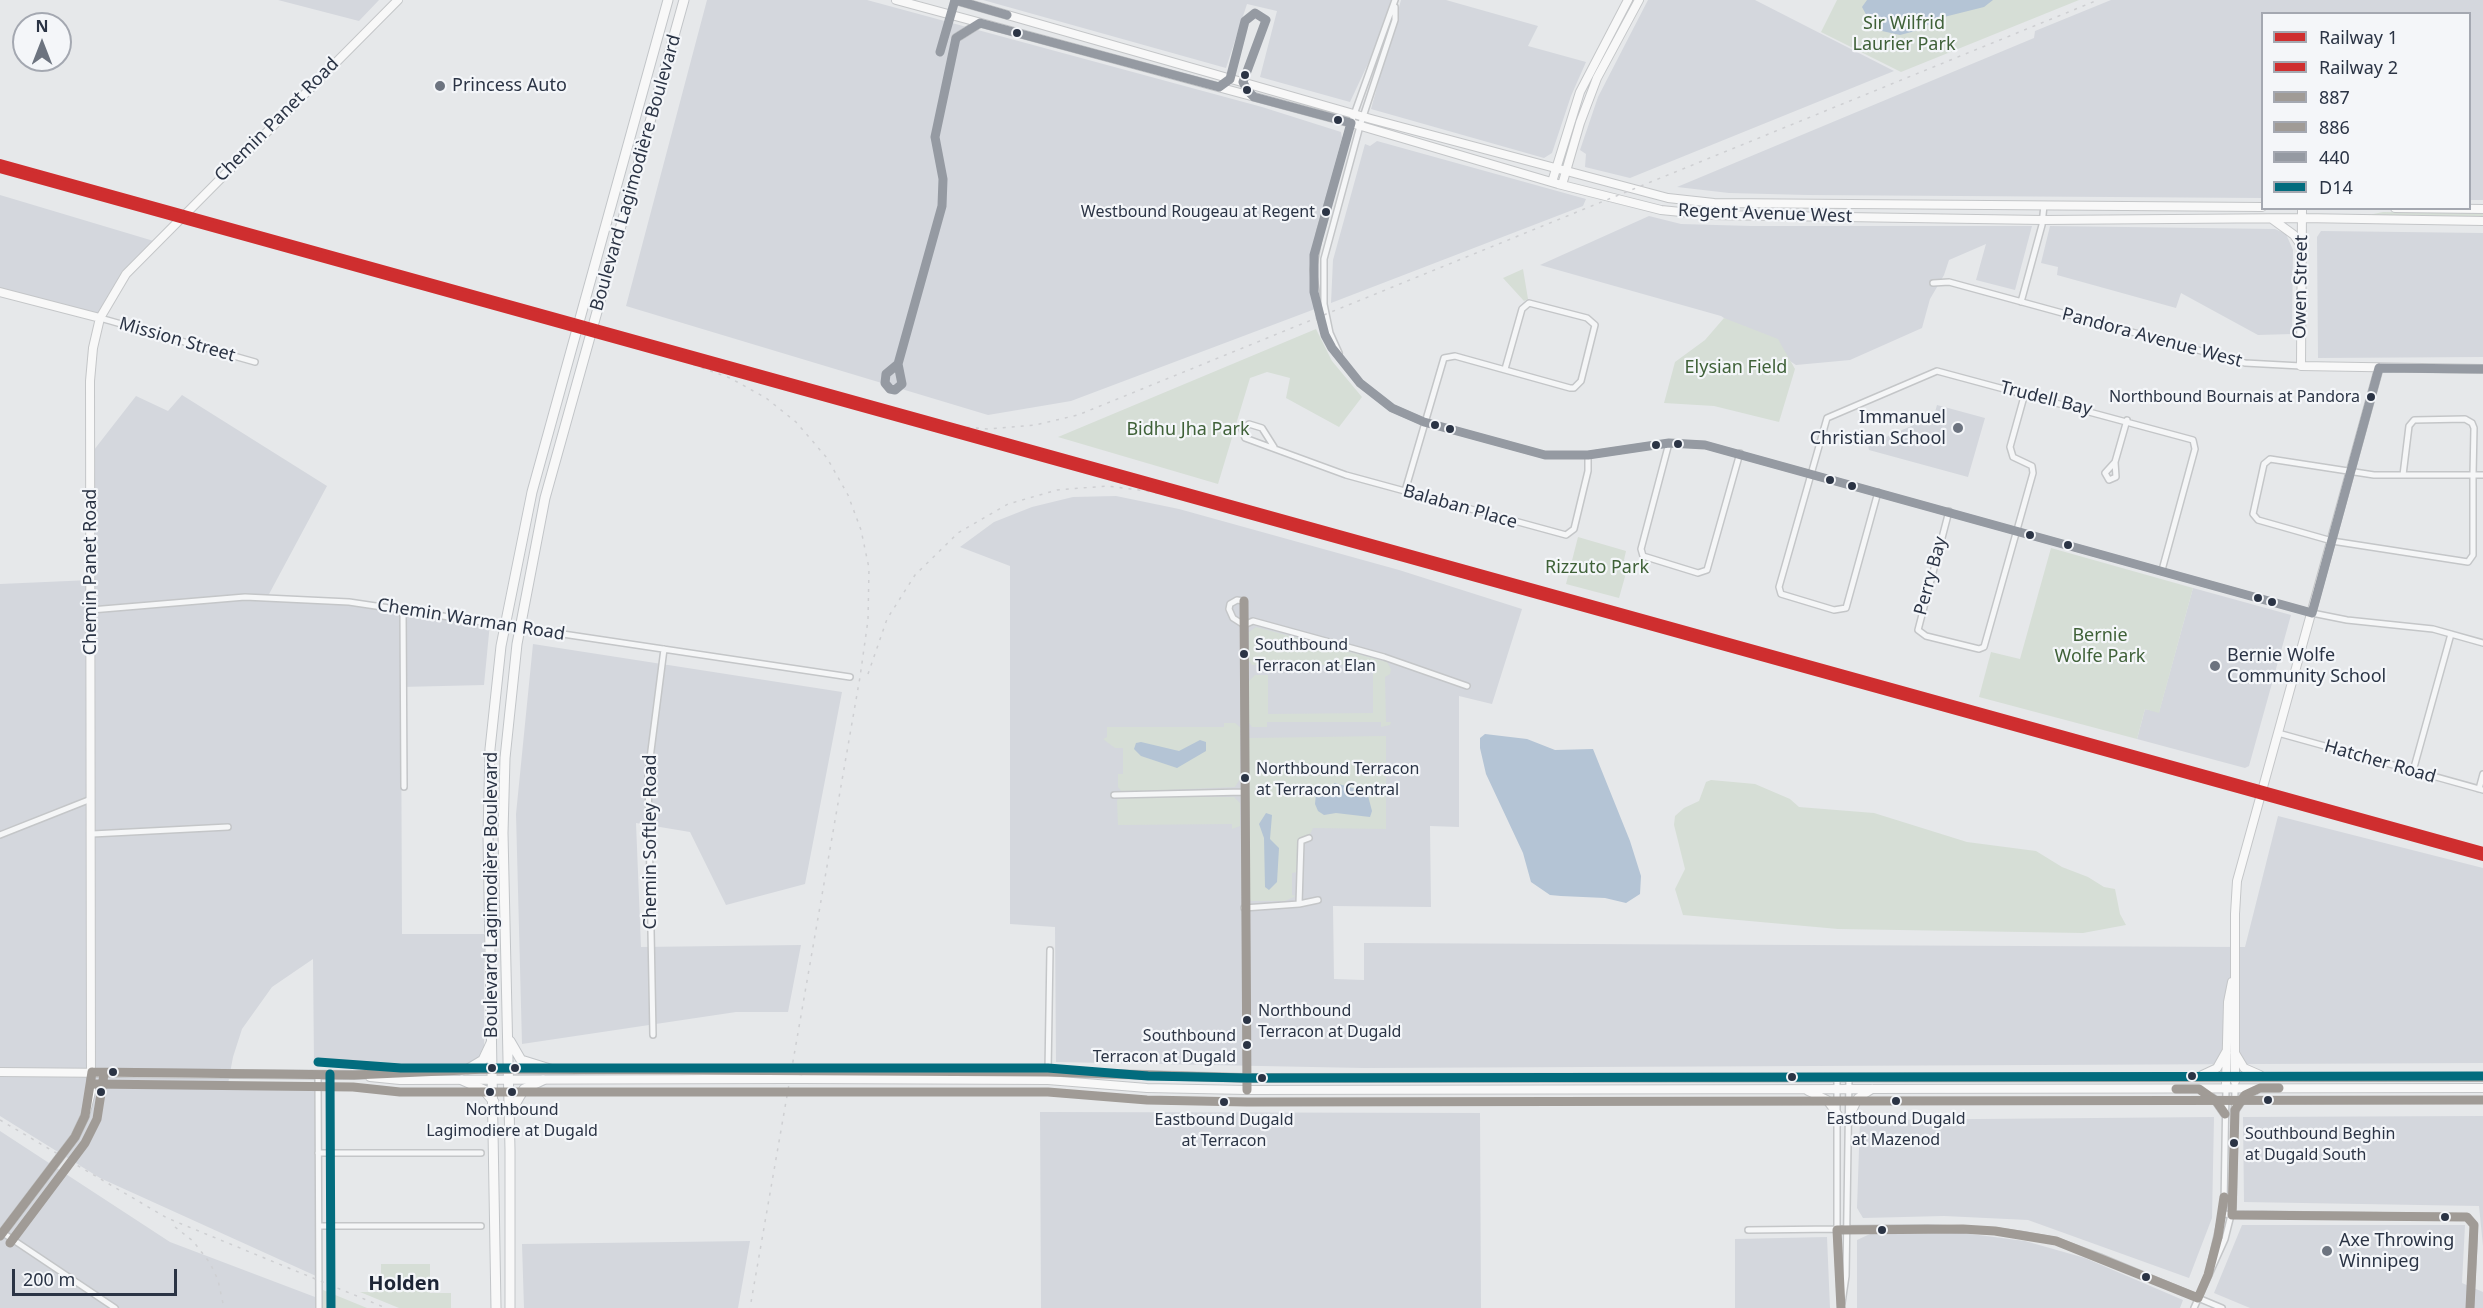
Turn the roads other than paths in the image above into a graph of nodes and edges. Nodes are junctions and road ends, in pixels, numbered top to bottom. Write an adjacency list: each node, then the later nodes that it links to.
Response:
1 (398, 0): 45 (main road, Chemin Panet Road)
2 (668, 0): 74 (main road, Boulevard Lagimodière Boulevard)
3 (684, 0): 76 (main road, Boulevard Lagimodière Boulevard)
4 (896, 0): 10 (main road, Regent Avenue West)
5 (955, 0): 8 (main road, Regent Avenue West); 10 (main road)
6 (1628, 0): 26 (main road)
7 (1639, 0): 27 (main road)
8 (966, 2): 11 (main road); 14 (main road, Regent Avenue West)
9 (1395, 2): 24 (street)
10 (950, 15): 11 (main road, Regent Avenue West)
11 (960, 18): 12 (main road, Regent Avenue West)
12 (980, 23): 13 (main road); 16 (main road, Regent Avenue West)
13 (956, 38)
14 (1161, 59): 15 (main road, Regent Avenue West); 16 (main road)
15 (1178, 65): 17 (main road); 18 (main road, Regent Avenue West)
16 (1144, 68): 17 (main road, Regent Avenue West)
17 (1161, 72): 20 (main road, Regent Avenue West)
18 (1230, 79): 19 (main road, Regent Avenue West); 20 (main road)
19 (1244, 82): 21 (main road, Regent Avenue West); 22 (main road)
20 (1219, 87): 22 (main road, Regent Avenue West)
21 (1269, 90): 23 (main road); 24 (main road, Regent Avenue West)
22 (1254, 97): 23 (main road, Regent Avenue West)
23 (1266, 100): 25 (main road, Regent Avenue West)
24 (1358, 115): 25 (street); 25 (street); 26 (main road, Regent Avenue West)
25 (1355, 124): 28 (main road, Regent Avenue West); 46 (street); 46 (street)
26 (1556, 170): 27 (main road, Regent Avenue West); 28 (main road)
27 (1567, 173): 29 (main road); 30 (main road, Regent Avenue West)
28 (1552, 182): 29 (main road, Regent Avenue West)
29 (1562, 185): 35 (main road, Regent Avenue West)
30 (1771, 203): 31 (main road, Regent Avenue West); 35 (main road)
31 (1923, 204): 32 (main road, Regent Avenue West); 36 (main road)
32 (2044, 205): 33 (main road, Regent Avenue West); 39 (street)
33 (2261, 207)
34 (2302, 210): 37 (main road, Owen Street)
35 (1772, 216): 36 (main road, Regent Avenue West)
36 (1910, 218): 39 (main road, Regent Avenue West)
37 (2302, 218): 38 (main road, Regent Avenue West); 40 (main road, Regent Avenue West); 41 (main road, Owen Street)
38 (2271, 219): 39 (main road, Regent Avenue West); 41 (main road)
39 (2043, 220): 44 (street)
40 (2483, 221)
41 (2302, 247): 48 (main road, Owen Street)
42 (1933, 283): 44 (street, Pandora Avenue West)
43 (0, 292): 45 (main road)
44 (2021, 302): 48 (street, Pandora Avenue West)
45 (100, 318): 47 (street, Mission Street); 72 (main road, Chemin Panet Road)
46 (1341, 361): 54 (street)
47 (255, 362)
48 (2301, 366): 49 (main road, Pandora Avenue West)
49 (2379, 368): 51 (main road, Pandora Avenue West); 60 (main road)
50 (1505, 369): 50 (street); 54 (street)
51 (2483, 369)
52 (2025, 393): 53 (street, Trudell Bay); 61 (street, Trudell Bay); 68 (street)
53 (2127, 420): 59 (street); 70 (street, Trudell Bay)
54 (1424, 422): 58 (street); 65 (street)
55 (1670, 443): 57 (street); 57 (street); 58 (street)
56 (1274, 447): 56 (street, Balaban Place); 65 (street, Balaban Place)
57 (1740, 453): 61 (street)
58 (1588, 455): 65 (street, Balaban Place)
59 (2115, 462)
60 (2351, 472): 62 (street); 69 (main road); 69 (street)
61 (1810, 473): 66 (street); 66 (street, Trudell Bay)
62 (2403, 475): 64 (street); 64 (street)
63 (2483, 475): 64 (street)
64 (2474, 476): 69 (street)
65 (1405, 491)
66 (1878, 492): 67 (street)
67 (1949, 511): 68 (street); 68 (street, Perry Bay)
68 (2017, 530): 70 (street)
69 (2332, 541): 73 (main road)
70 (2162, 570): 73 (street)
71 (403, 609): 72 (street, Chemin Warman Road); 74 (street, Chemin Warman Road); 85 (street)
72 (91, 610): 89 (main road, Chemin Panet Road)
73 (2312, 613): 77 (street); 82 (main road)
74 (504, 625): 76 (street, Chemin Warman Road); 100 (main road, Boulevard Lagimodière Boulevard)
75 (1244, 626): 75 (street); 81 (street); 87 (street)
76 (519, 627): 79 (street, Chemin Warman Road); 98 (main road, Boulevard Lagimodière Boulevard)
77 (2451, 634): 78 (street); 83 (street)
78 (2483, 643)
79 (664, 649): 80 (street, Chemin Warman Road); 99 (street, Chemin Softley Road)
80 (850, 677)
81 (1467, 686)
82 (2278, 733): 83 (street, Hatcher Road); 101 (main road)
83 (2413, 771): 86 (street, Hatcher Road)
84 (2483, 774): 86 (street)
85 (404, 787)
86 (2481, 789)
87 (1244, 792): 88 (street); 96 (street)
88 (1114, 795)
89 (91, 800): 91 (main road, Chemin Panet Road); 92 (street)
90 (228, 826): 91 (street)
91 (92, 834): 107 (main road, Chemin Panet Road)
92 (0, 835)
93 (1309, 837): 95 (street)
94 (1318, 900): 95 (street)
95 (1299, 904): 96 (street)
96 (1244, 908): 119 (street)
97 (1050, 950): 108 (street)
98 (507, 1030): 103 (main road, Boulevard Lagimodière Boulevard); 104 (main road)
99 (653, 1035)
100 (493, 1038): 102 (main road, Boulevard Lagimodière Boulevard); 105 (main road)
101 (2231, 1049): 113 (main road); 116 (main road); 117 (main road)
102 (494, 1069): 103 (main road); 105 (main road); 121 (main road, Boulevard Lagimodière Boulevard)
103 (508, 1069): 104 (main road); 122 (main road, Boulevard Lagimodière Boulevard)
104 (550, 1069): 111 (main road)
105 (468, 1070): 110 (main road)
106 (0, 1072): 107 (main road)
107 (92, 1072): 109 (main road); 148 (main road, Chemin Panet Road)
108 (1048, 1072): 112 (main road); 119 (main road)
109 (318, 1074): 110 (main road); 140 (street)
110 (354, 1075): 120 (main road)
111 (787, 1075): 112 (main road, bridge); 123 (main road)
112 (801, 1075): 132 (main road)
113 (2196, 1076): 115 (main road); 116 (main road)
114 (1837, 1077): 115 (main road); 119 (main road); 128 (street)
115 (1849, 1077): 129 (street)
116 (2231, 1077): 117 (main road); 124 (main road)
117 (2267, 1077): 118 (main road)
118 (2483, 1077)
119 (1247, 1078): 132 (street)
120 (462, 1080): 121 (main road); 133 (main road)
121 (494, 1080): 122 (main road); 133 (main road, Boulevard Lagimodière Boulevard)
122 (509, 1080): 123 (main road); 138 (main road, Boulevard Lagimodière Boulevard)
123 (543, 1080): 138 (main road)
124 (2230, 1088): 125 (main road); 131 (main road); 134 (street); 135 (street)
125 (2260, 1088): 126 (main road); 134 (main road)
126 (2483, 1088)
127 (1798, 1089): 128 (main road); 132 (main road); 136 (main road)
128 (1838, 1089): 129 (main road); 136 (street)
129 (1850, 1089): 130 (main road); 137 (street)
130 (1874, 1089): 131 (main road); 137 (main road)
131 (2199, 1089): 135 (main road)
132 (1247, 1090)
133 (494, 1102): 154 (main road, Boulevard Lagimodière Boulevard)
134 (2235, 1110): 142 (street)
135 (2225, 1114): 141 (street)
136 (1838, 1115): 146 (street)
137 (1850, 1115): 147 (street)
138 (510, 1116): 155 (main road, Boulevard Lagimodière Boulevard)
139 (481, 1153): 140 (street)
140 (318, 1154): 143 (street)
141 (2223, 1214): 142 (street); 149 (street)
142 (2232, 1215): 149 (street); 158 (street)
143 (319, 1226): 144 (street); 153 (street)
144 (482, 1226)
145 (1748, 1230): 146 (street)
146 (1837, 1230): 147 (street); 151 (street)
147 (1846, 1230): 150 (street); 151 (street)
148 (1, 1234): 152 (street)
149 (2208, 1275): 150 (street)
150 (2198, 1298): 156 (street); 157 (street)
151 (1841, 1306)
152 (115, 1308)
153 (319, 1308)
154 (496, 1308)
155 (510, 1308)
156 (2194, 1308)
157 (2222, 1308)
158 (2470, 1308)

